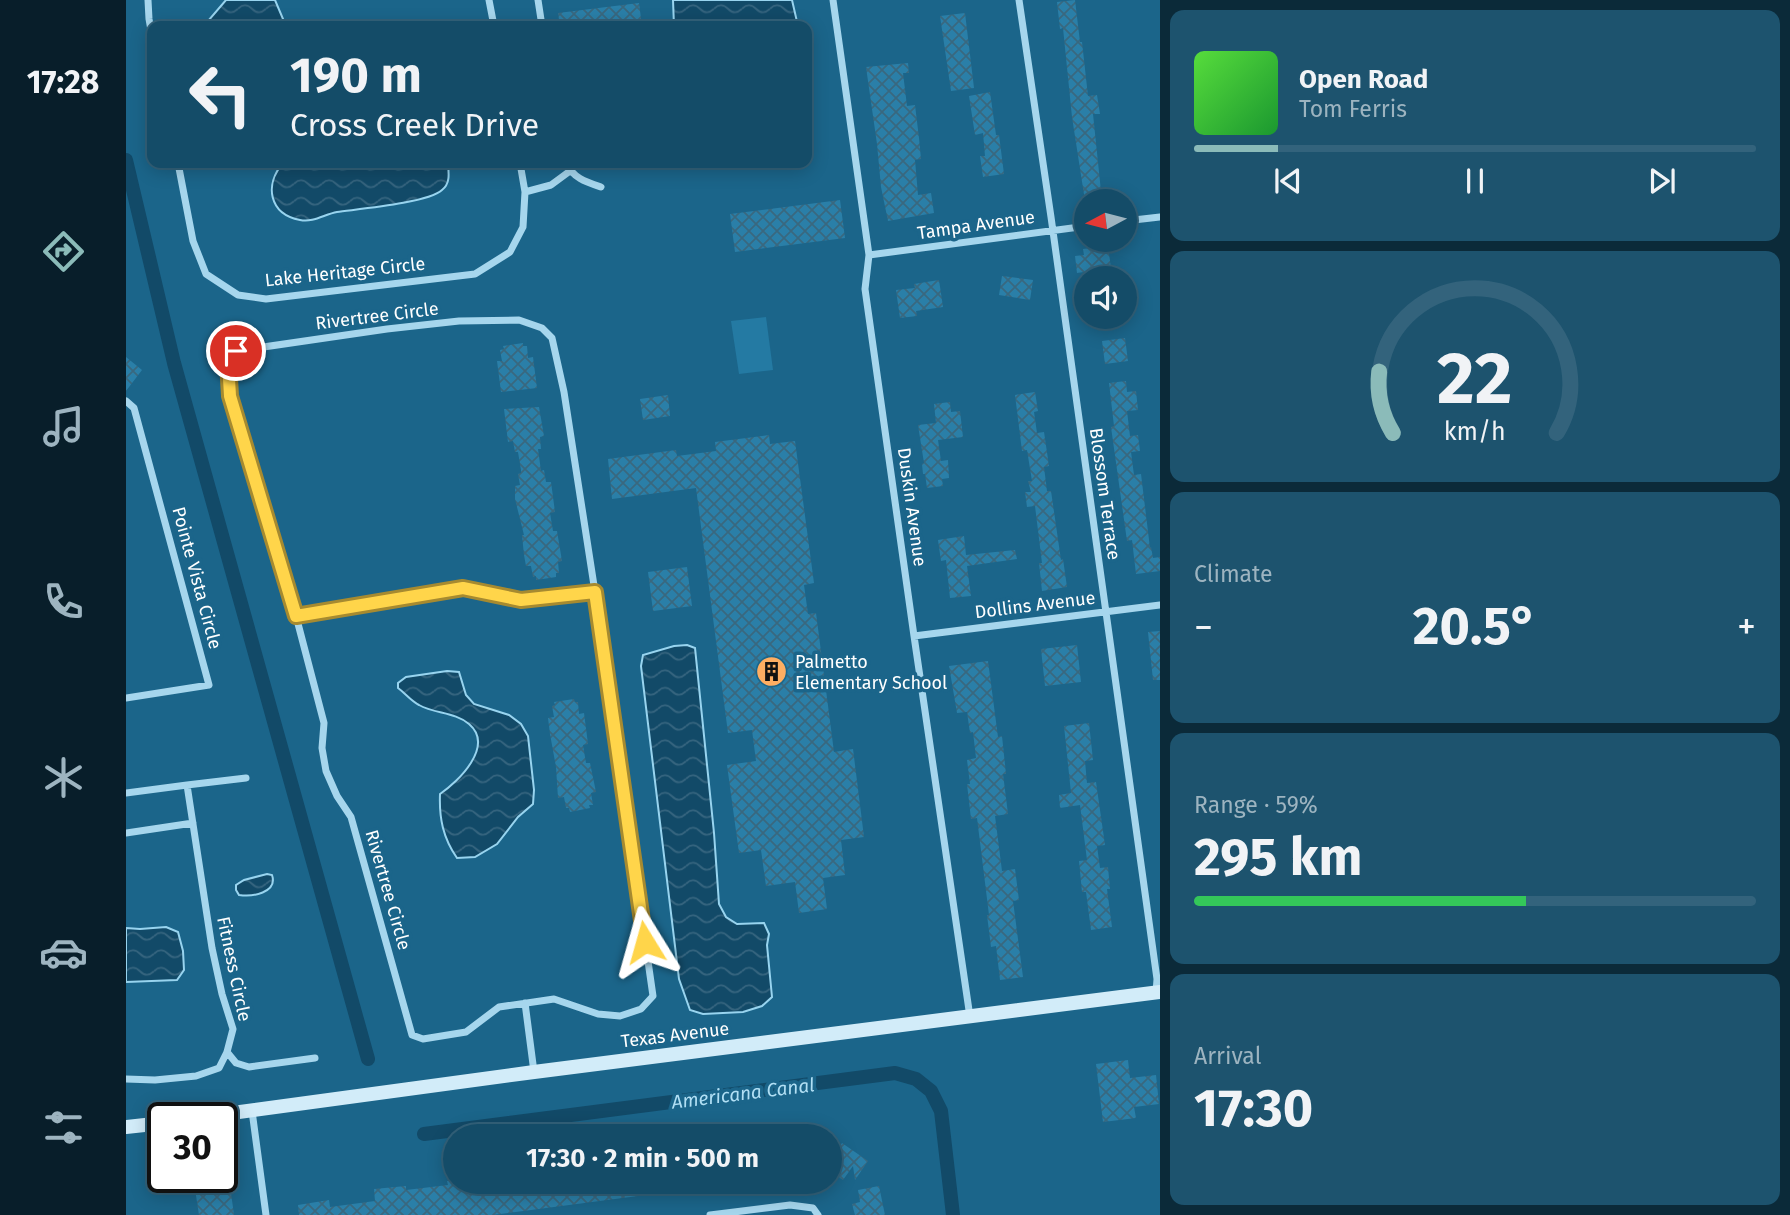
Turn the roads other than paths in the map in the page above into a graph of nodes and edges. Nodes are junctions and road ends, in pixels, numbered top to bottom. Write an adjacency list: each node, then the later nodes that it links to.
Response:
1 (148, 0): 6 (street)
2 (489, 0): 7 (street)
3 (538, 0): 8 (street)
4 (834, 0): 19 (street, Duskin Avenue)
5 (1019, 0): 18 (street, Blossom Terrace)
6 (149, 21)
7 (493, 21)
8 (541, 21)
9 (179, 168): 14 (street, Lake Heritage Circle)
10 (521, 168): 14 (street, Lake Heritage Circle)
11 (568, 168): 12 (street)
12 (570, 171): 13 (street); 14 (street)
13 (601, 187)
14 (525, 192)
15 (1160, 217): 16 (street)
16 (1138, 220)
17 (1074, 228): 18 (street, Tampa Avenue)
18 (1053, 230): 19 (street, Tampa Avenue); 23 (street, Blossom Terrace)
19 (869, 255): 25 (street, Duskin Avenue)
20 (126, 401): 26 (street, Pointe Vista Circle)
21 (595, 592): 24 (street); 24 (street, Rivertree Circle); 33 (street, Rivertree Circle)
22 (1160, 605): 23 (street, Dollins Avenue)
23 (1106, 612): 25 (street, Dollins Avenue); 32 (street, Blossom Terrace)
24 (296, 616): 33 (street, Rivertree Circle)
25 (914, 636): 34 (street, Duskin Avenue)
26 (126, 698)
27 (246, 778): 28 (street)
28 (187, 785): 29 (street); 30 (street, Fitness Circle)
29 (126, 793)
30 (192, 823): 31 (street); 35 (street, Fitness Circle)
31 (126, 833)
32 (1158, 993): 34 (street, Texas Avenue)
33 (525, 1003): 37 (street)
34 (971, 1017): 37 (street, Texas Avenue)
35 (227, 1052): 36 (street); 38 (street)
36 (315, 1058)
37 (534, 1072): 39 (street, Texas Avenue)
38 (126, 1079)
39 (252, 1111): 40 (street, Texas Avenue); 43 (street)
40 (238, 1113)
41 (147, 1124): 42 (street)
42 (126, 1127)
43 (265, 1215)
44 (710, 1215): 45 (street)
45 (818, 1215)

